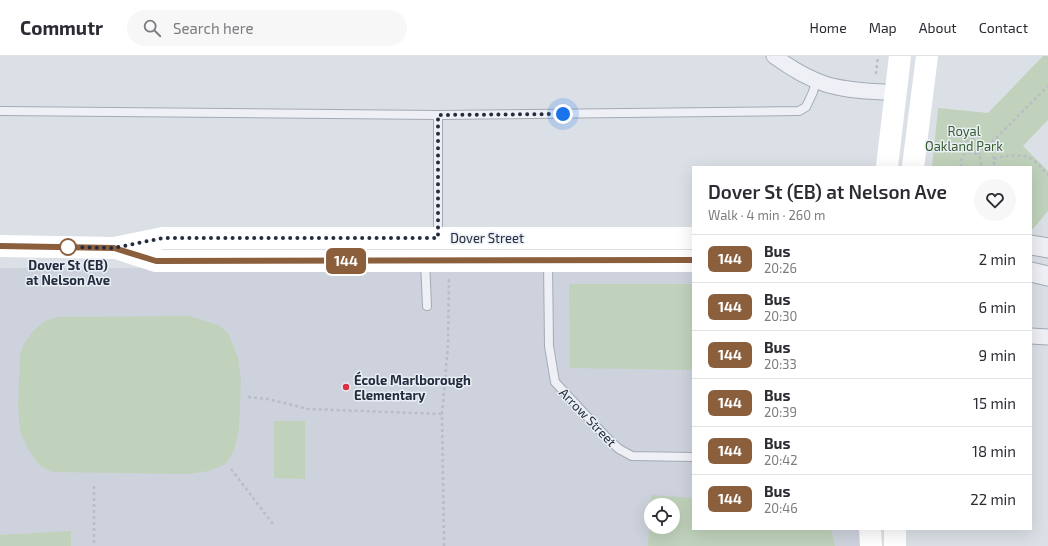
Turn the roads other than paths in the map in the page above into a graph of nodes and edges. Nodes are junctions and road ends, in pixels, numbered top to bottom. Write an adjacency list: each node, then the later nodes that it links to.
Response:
1 (774, 56): 4 (street)
2 (900, 56): 5 (main road)
3 (927, 56): 9 (main road)
4 (816, 80): 5 (street); 7 (lane)
5 (895, 93): 8 (main road)
6 (0, 111): 7 (lane)
7 (438, 115): 10 (lane)
8 (886, 166)
9 (913, 166)
10 (438, 238): 11 (main road, Dover Street); 14 (main road, Dover Street)
11 (692, 238)
12 (1032, 245): 15 (street)
13 (0, 246): 14 (main road, Dover Street)
14 (114, 248): 17 (main road, Dover Street)
15 (1048, 248)
16 (692, 260): 18 (main road, Dover Street)
17 (425, 261): 18 (main road, Dover Street); 21 (lane)
18 (548, 261): 24 (lane, Arrow Street)
19 (1032, 272): 20 (street)
20 (1048, 276)
21 (427, 306)
22 (1032, 336): 23 (street)
23 (1048, 337)
24 (692, 457)
25 (870, 530): 27 (main road)
26 (895, 530): 28 (main road)
27 (871, 546)
28 (895, 546)

